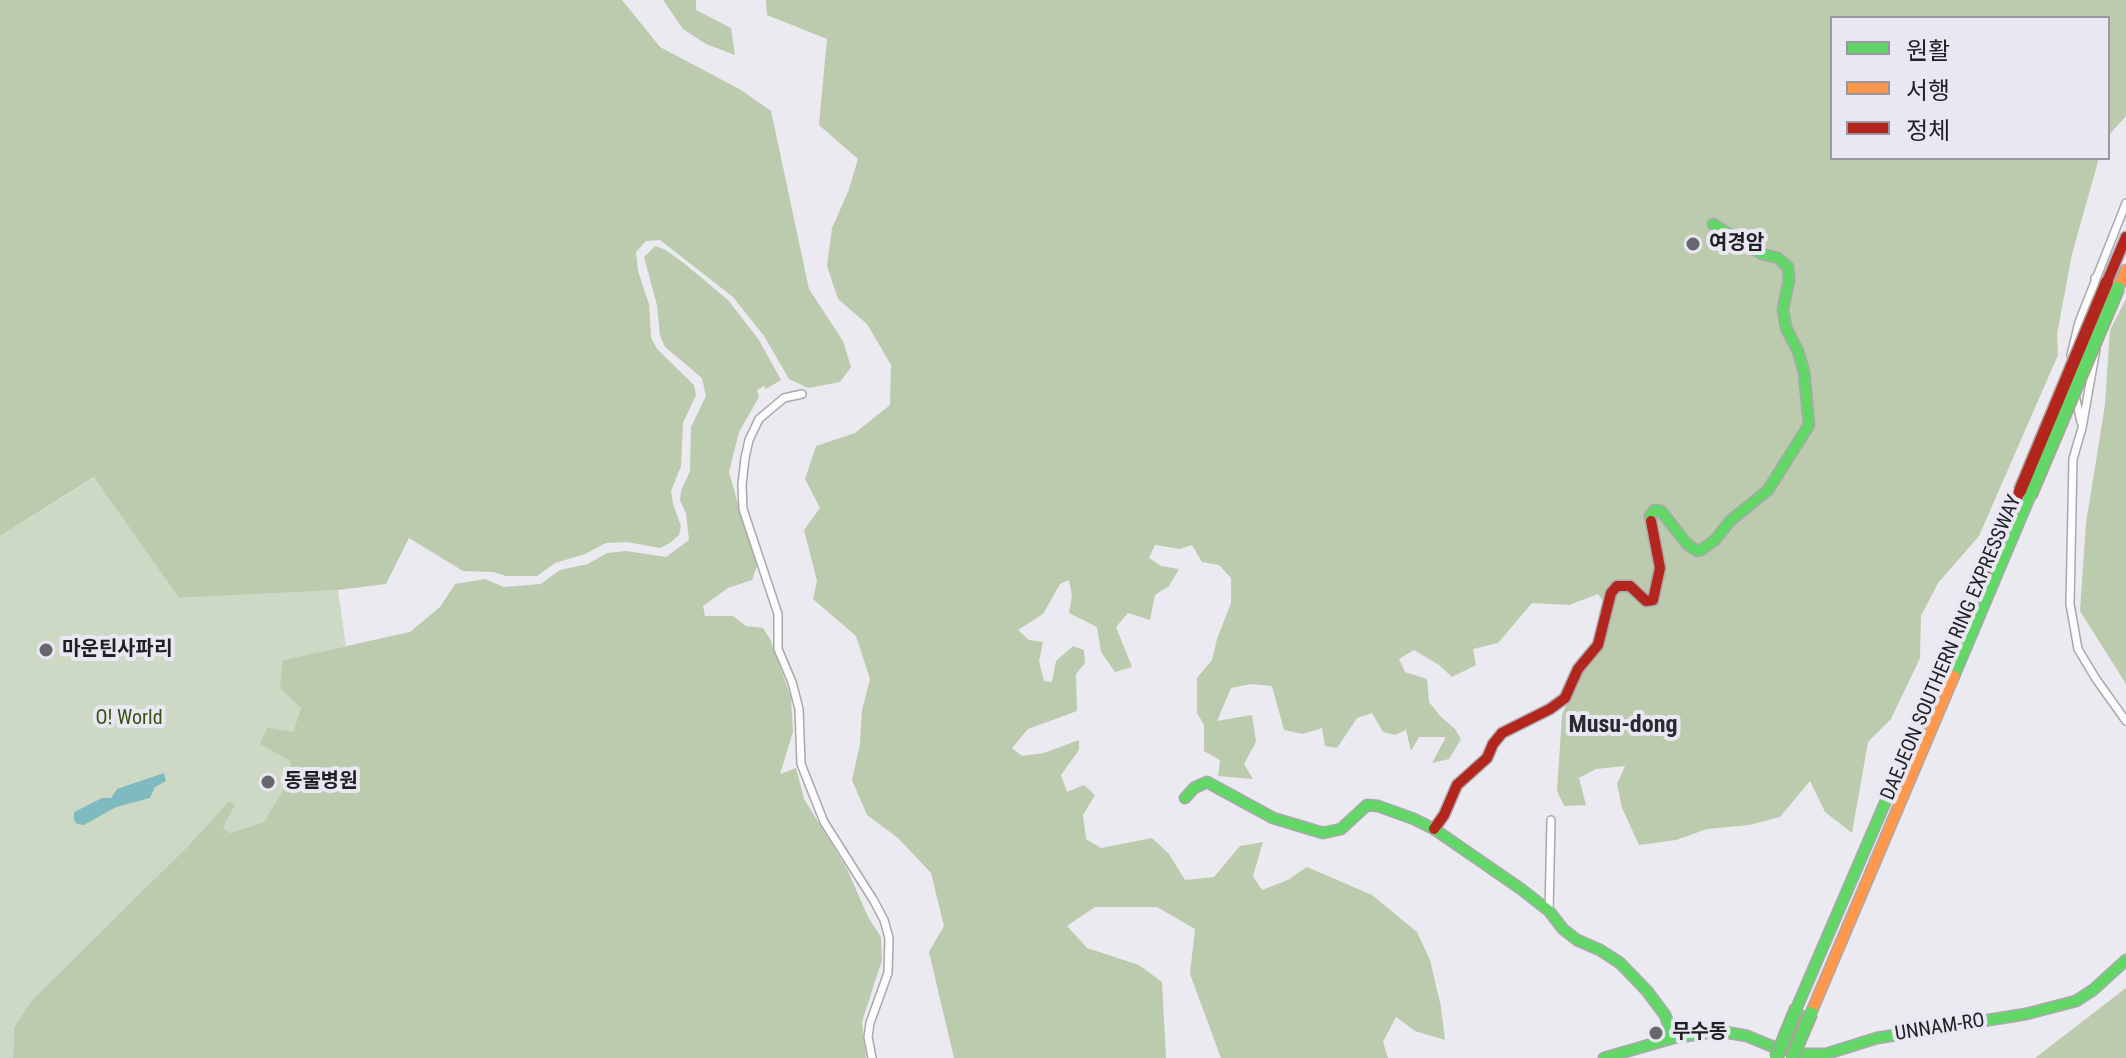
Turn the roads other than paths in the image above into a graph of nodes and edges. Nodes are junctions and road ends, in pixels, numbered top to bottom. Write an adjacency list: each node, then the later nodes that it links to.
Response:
1 (2126, 203): 5 (street)
2 (1713, 224): 12 (main road)
3 (2126, 237): 5 (main road, DAEJEON SOUTHERN RING EXPRESSWAY)
4 (2126, 270): 5 (main road, DAEJEON SOUTHERN RING EXPRESSWAY)
5 (2107, 283): 7 (street); 7 (street); 8 (main road, DAEJEON SOUTHERN RING EXPRESSWAY, bridge)
6 (802, 394): 16 (street)
7 (2082, 428): 9 (street)
8 (2025, 493): 18 (main road, DAEJEON SOUTHERN RING EXPRESSWAY, bridge); 19 (main road, DAEJEON SOUTHERN RING EXPRESSWAY, bridge)
9 (2126, 721)
10 (1185, 798): 12 (main road)
11 (1551, 820): 13 (street)
12 (1434, 829): 13 (main road)
13 (1549, 911): 15 (main road)
14 (2126, 960): 15 (main road, UNNAM-RO)
15 (1673, 1038): 17 (main road, UNNAM-RO)
16 (872, 1058)
17 (1604, 1058)
18 (1776, 1058)
19 (1792, 1058)

